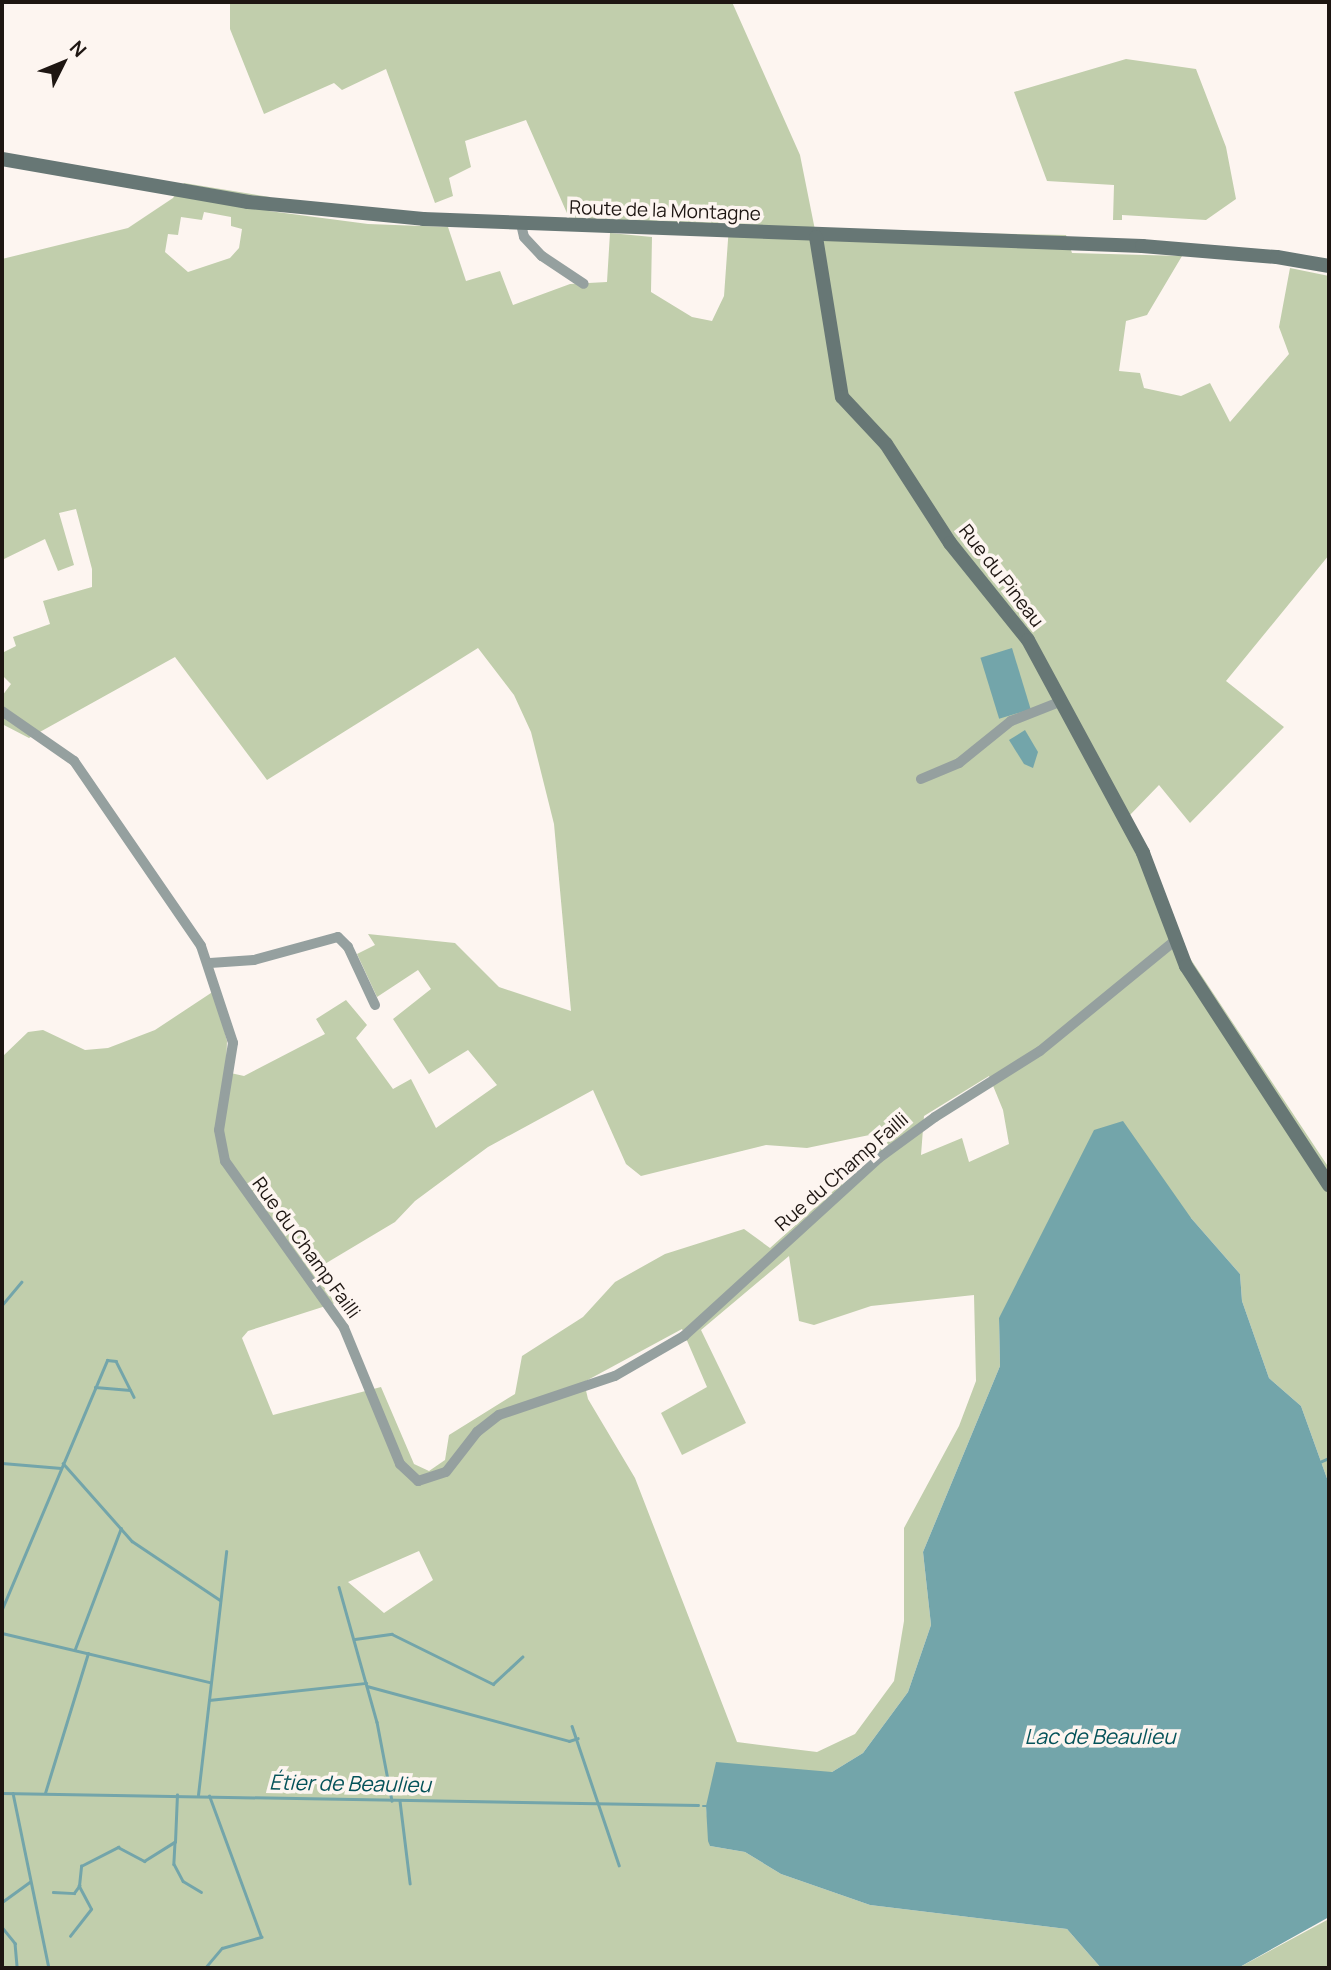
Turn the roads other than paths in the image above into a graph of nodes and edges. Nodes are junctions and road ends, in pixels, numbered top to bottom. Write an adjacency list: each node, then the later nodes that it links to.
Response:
1 (2, 159): 2 (street, Route de la Montagne)
2 (521, 224): 3 (street, Route de la Montagne); 5 (street)
3 (816, 236): 4 (street, Route de la Montagne); 6 (street, Rue du Pineau)
4 (1329, 266)
5 (584, 284)
6 (1062, 701): 8 (street); 9 (street, Rue du Pineau)
7 (2, 711): 10 (street, Rue du Champ Failli)
8 (921, 779)
9 (1173, 942): 10 (street, Rue du Champ Failli); 12 (street, Rue du Pineau)
10 (210, 963): 11 (street)
11 (375, 1005)
12 (1329, 1185)

